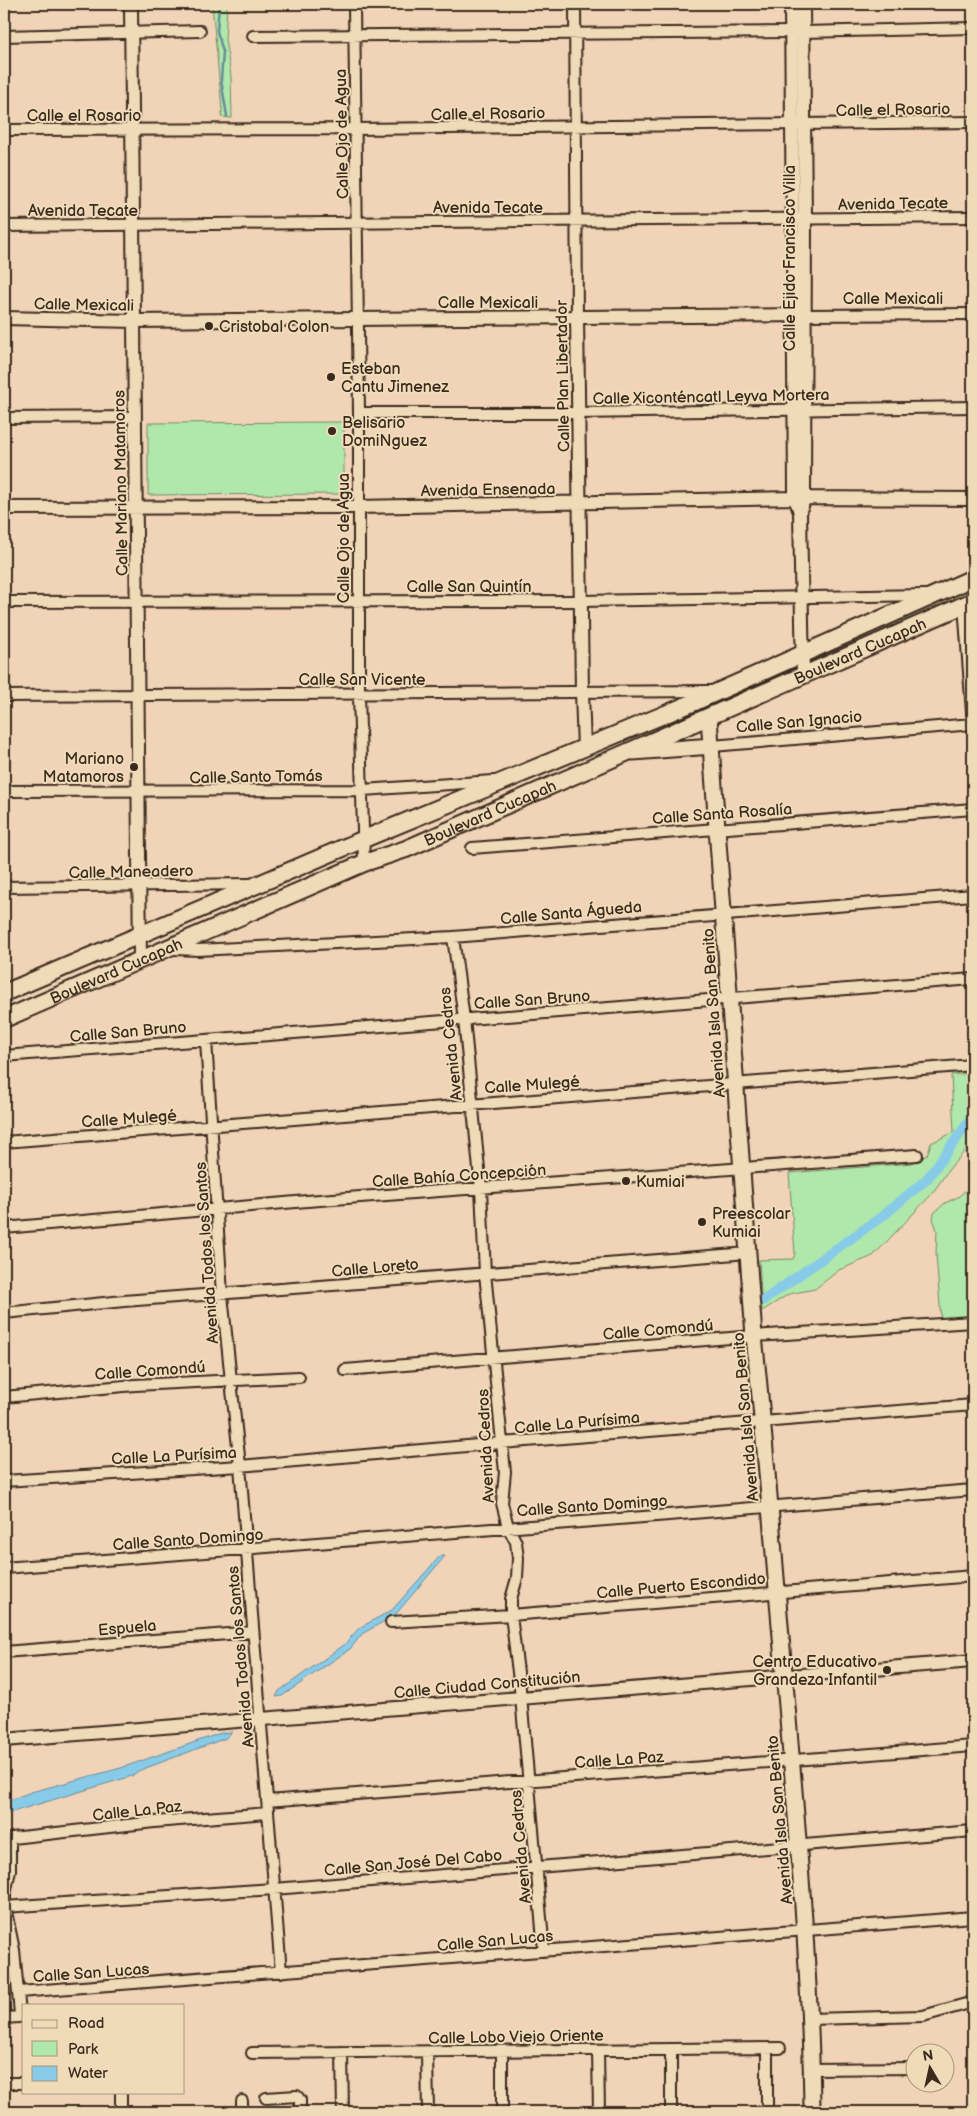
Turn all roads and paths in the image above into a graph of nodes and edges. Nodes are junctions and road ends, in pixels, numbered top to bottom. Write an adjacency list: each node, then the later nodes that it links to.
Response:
1 (131, 4): 8 (street, Calle Mariano Matamoros)
2 (354, 4): 11 (street, Calle Ojo de Agua)
3 (575, 4): 10 (street, Calle Plan Libertador)
4 (791, 4): 9 (street, Calle Ejido Francisco Villa)
5 (803, 4): 9 (street, Calle Ejido Francisco Villa)
6 (973, 28): 9 (street)
7 (200, 31): 8 (street)
8 (132, 32): 12 (street); 19 (street, Calle Mariano Matamoros)
9 (797, 32): 10 (street); 15 (street, Calle Ejido Francisco Villa)
10 (576, 34): 11 (street); 16 (street, Calle Plan Libertador)
11 (354, 35): 13 (street); 17 (street, Calle Ojo de Agua)
12 (4, 36)
13 (253, 36)
14 (973, 122): 15 (street, Calle el Rosario)
15 (798, 125): 16 (street, Calle el Rosario); 21 (street, Calle Ejido Francisco Villa); 22 (street, Calle Ejido Francisco Villa)
16 (576, 126): 17 (street, Calle el Rosario); 23 (street, Calle Plan Libertador)
17 (356, 129): 19 (street, Calle el Rosario); 24 (street, Calle Ojo de Agua)
18 (4, 130): 19 (street, Calle el Rosario)
19 (132, 130): 25 (street, Calle Mariano Matamoros)
20 (973, 217): 22 (street, Avenida Tecate)
21 (792, 219): 22 (street, Avenida Tecate); 23 (street, Avenida Tecate); 28 (street, Calle Ejido Francisco Villa)
22 (806, 219): 28 (street, Calle Ejido Francisco Villa)
23 (576, 221): 24 (street, Avenida Tecate); 29 (street, Calle Plan Libertador)
24 (357, 223): 25 (street, Avenida Tecate); 31 (street, Calle Ojo de Agua)
25 (133, 225): 26 (street, Avenida Tecate); 32 (street, Calle Mariano Matamoros)
26 (4, 226)
27 (973, 314): 28 (street, Calle Mexicali)
28 (799, 315): 29 (street, Calle Mexicali); 34 (street, Calle Ejido Francisco Villa)
29 (577, 317): 31 (street, Calle Mexicali); 36 (street, Calle Plan Libertador)
30 (4, 318): 32 (street, Calle Mexicali)
31 (358, 319): 32 (street, Calle Mexicali); 35 (street, Calle Ojo de Agua)
32 (134, 321): 37 (street, Calle Mariano Matamoros)
33 (973, 407): 34 (street, Calle Xiconténcatl Leyva Mortera)
34 (800, 409): 36 (street, Calle Xiconténcatl Leyva Mortera); 39 (street, Calle Ejido Francisco Villa)
35 (359, 413): 36 (street, Calle Xiconténcatl Leyva Mortera); 42 (street, Calle Ojo de Agua)
36 (578, 413): 41 (street, Calle Plan Libertador)
37 (135, 416): 38 (street); 44 (street, Calle Mariano Matamoros)
38 (4, 418)
39 (800, 498): 40 (street, Avenida Ensenada); 41 (street, Avenida Ensenada); 47 (street, Calle Ejido Francisco Villa)
40 (973, 499)
41 (579, 504): 42 (street, Avenida Ensenada); 49 (street, Calle Plan Libertador)
42 (358, 507): 44 (street, Avenida Ensenada); 48 (street, Calle Ojo de Agua)
43 (4, 508): 44 (street, Avenida Ensenada)
44 (136, 508): 51 (street, Calle Mariano Matamoros)
45 (973, 578): 46 (main road, Boulevard Cucapah)
46 (934, 595): 47 (street, Calle San Quintín); 53 (main road, Boulevard Cucapah)
47 (802, 598): 49 (street, Calle San Quintín); 53 (street, Calle Ejido Francisco Villa)
48 (358, 601): 49 (street, Calle San Quintín); 51 (street, Calle San Quintín); 59 (street, Calle Ojo de Agua)
49 (580, 601): 57 (street, Calle Plan Libertador)
50 (4, 602): 51 (street, Calle San Quintín)
51 (137, 602): 58 (street, Calle Mariano Matamoros)
52 (968, 603): 54 (street); 55 (main road, Boulevard Cucapah)
53 (802, 654): 55 (street, Calle Ejido Francisco Villa); 56 (main road, Boulevard Cucapah)
54 (971, 662): 62 (street)
55 (803, 676): 61 (main road, Boulevard Cucapah)
56 (720, 691): 57 (street, Calle San Vicente); 64 (main road, Boulevard Cucapah)
57 (582, 692): 59 (street, Calle San Vicente); 64 (street, Calle Plan Libertador)
58 (138, 695): 59 (street, Calle San Vicente); 60 (street, Calle San Vicente); 69 (street, Calle Mariano Matamoros)
59 (359, 695): 67 (street, Calle Ojo de Agua)
60 (4, 696)
61 (709, 718): 63 (main road, Avenida Isla San Benito); 65 (main road, Boulevard Cucapah)
62 (973, 725): 63 (street, Calle San Ignacio)
63 (712, 746): 65 (main road, Calle San Ignacio); 72 (main road, Avenida Isla San Benito)
64 (584, 748): 66 (main road, Boulevard Cucapah)
65 (628, 752): 75 (main road, Boulevard Cucapah)
66 (509, 780): 67 (street, Calle Santo Tomás); 71 (main road, Boulevard Cucapah)
67 (363, 790): 69 (street, Calle Santo Tomás); 73 (street, Calle Ojo de Agua)
68 (4, 791): 69 (street, Calle Santo Tomás)
69 (139, 792): 78 (street, Calle Mariano Matamoros)
70 (973, 810): 72 (street, Calle Santa Rosalía)
71 (400, 826): 73 (main road, Boulevard Cucapah); 75 (main road)
72 (718, 828): 74 (street, Calle Santa Rosalía); 81 (main road, Avenida Isla San Benito)
73 (364, 839): 76 (street, Calle Ojo de Agua); 77 (main road, Boulevard Cucapah)
74 (472, 848)
75 (406, 849): 76 (main road, Boulevard Cucapah)
76 (364, 863): 84 (main road, Boulevard Cucapah)
77 (259, 884): 78 (street, Calle Maneadero); 82 (main road, Boulevard Cucapah)
78 (140, 886): 79 (street, Calle Maneadero); 82 (street, Calle Mariano Matamoros)
79 (4, 887)
80 (973, 895): 81 (street, Calle Santa Águeda)
81 (723, 914): 83 (street, Calle Santa Águeda); 88 (main road, Avenida Isla San Benito)
82 (140, 934): 85 (street, Calle Mariano Matamoros); 87 (main road, Boulevard Cucapah)
83 (453, 937): 84 (street, Calle Santa Águeda); 90 (street, Avenida Cedros)
84 (170, 948): 85 (main road, Boulevard Cucapah)
85 (140, 961): 89 (main road, Boulevard Cucapah)
86 (973, 979): 88 (street, Calle San Bruno)
87 (4, 993)
88 (729, 999): 90 (street, Calle San Bruno); 94 (main road, Avenida Isla San Benito)
89 (4, 1019)
90 (464, 1019): 91 (street, Calle San Bruno); 95 (street, Avenida Cedros)
91 (206, 1040): 92 (street, Calle San Bruno); 96 (street, Avenida Todos los Santos)
92 (4, 1056)
93 (973, 1065): 94 (street, Calle Mulegé)
94 (735, 1084): 95 (street, Calle Mulegé); 99 (main road, Avenida Isla San Benito)
95 (472, 1104): 96 (street, Calle Mulegé); 100 (street, Avenida Cedros)
96 (212, 1127): 97 (street, Calle Mulegé); 101 (street, Avenida Todos los Santos)
97 (4, 1142)
98 (917, 1155): 99 (street, Calle Bahía Concepción)
99 (742, 1169): 100 (street, Calle Bahía Concepción); 103 (main road, Avenida Isla San Benito)
100 (482, 1189): 101 (street, Calle Bahía Concepción); 104 (street, Avenida Cedros)
101 (218, 1210): 102 (street, Calle Bahía Concepción); 105 (street, Avenida Todos los Santos)
102 (4, 1228)
103 (749, 1253): 104 (street, Calle Loreto); 108 (main road, Avenida Isla San Benito)
104 (485, 1273): 105 (street, Calle Loreto); 109 (street, Avenida Cedros)
105 (222, 1295): 106 (street, Calle Loreto); 112 (street, Avenida Todos los Santos)
106 (4, 1313)
107 (973, 1322): 108 (street, Calle Comondú)
108 (754, 1336): 109 (street, Calle Comondú); 115 (main road, Avenida Isla San Benito)
109 (494, 1358): 110 (street, Calle Comondú); 116 (street, Avenida Cedros)
110 (346, 1370)
111 (299, 1377): 112 (street, Calle Comondú)
112 (231, 1379): 113 (street, Calle Comondú); 117 (street, Avenida Todos los Santos)
113 (4, 1397)
114 (973, 1405): 115 (street, Calle La Purísima)
115 (763, 1422): 116 (street, Calle La Purísima); 120 (main road, Avenida Isla San Benito)
116 (501, 1443): 117 (street, Calle La Purísima); 121 (street, Avenida Cedros)
117 (240, 1466): 118 (street, Calle La Purísima); 122 (street, Avenida Todos los Santos)
118 (4, 1481)
119 (973, 1490): 120 (street, Calle Santo Domingo)
120 (770, 1506): 121 (street, Calle Santo Domingo); 125 (main road, Avenida Isla San Benito)
121 (508, 1527): 122 (street, Calle Santo Domingo); 126 (street, Avenida Cedros)
122 (246, 1550): 123 (street, Calle Santo Domingo); 128 (street, Avenida Todos los Santos)
123 (4, 1568)
124 (973, 1576): 125 (street, Calle Puerto Escondido)
125 (777, 1592): 126 (street, Calle Puerto Escondido); 131 (main road, Avenida Isla San Benito)
126 (511, 1615): 127 (street, Calle Puerto Escondido); 132 (street, Avenida Cedros)
127 (391, 1622)
128 (253, 1632): 129 (street, Espuela); 133 (street, Avenida Todos los Santos)
129 (4, 1652)
130 (973, 1661): 131 (street, Calle Ciudad Constitución)
131 (784, 1676): 132 (street, Calle Ciudad Constitución); 136 (main road, Avenida Isla San Benito)
132 (522, 1697): 133 (street, Calle Ciudad Constitución); 137 (street, Avenida Cedros)
133 (260, 1719): 134 (street, Calle Ciudad Constitución); 138 (street, Avenida Todos los Santos)
134 (4, 1740)
135 (973, 1746): 136 (street, Calle La Paz)
136 (792, 1761): 137 (street, Calle La Paz); 141 (main road, Avenida Isla San Benito)
137 (529, 1781): 138 (street, Calle La Paz); 142 (street, Avenida Cedros)
138 (267, 1801): 139 (street, Avenida Todos los Santos)
139 (268, 1813): 143 (street, Avenida Todos los Santos); 144 (street, Calle La Paz)
140 (973, 1831): 141 (street, Calle San José Del Cabo)
141 (799, 1845): 142 (street, Calle San José Del Cabo); 146 (main road, Avenida Isla San Benito)
142 (536, 1867): 143 (street, Calle San José Del Cabo); 147 (street, Avenida Cedros)
143 (274, 1889): 144 (street, Calle San José Del Cabo); 148 (street, Avenida Todos los Santos)
144 (5, 1907): 149 (street)
145 (973, 1917): 146 (street, Calle San Lucas)
146 (806, 1930): 147 (street, Calle San Lucas); 152 (main road, Avenida Isla San Benito)
147 (544, 1951): 148 (street, Calle San Lucas)
148 (281, 1972): 149 (street, Calle San Lucas)
149 (18, 1992): 151 (street)
150 (973, 2002): 152 (street)
151 (4, 2018)
152 (810, 2019): 162 (main road, Avenida Isla San Benito)
153 (767, 2048): 154 (street, Calle Lobo Viejo Oriente); 155 (street, Calle Lobo Viejo Oriente); 176 (street)
154 (780, 2048)
155 (671, 2049): 156 (street, Calle Lobo Viejo Oriente); 175 (street)
156 (598, 2050): 157 (street, Calle Lobo Viejo Oriente); 174 (street)
157 (502, 2051): 159 (street, Calle Lobo Viejo Oriente); 173 (street)
158 (342, 2052): 159 (street, Calle Lobo Viejo Oriente); 160 (street, Calle Lobo Viejo Oriente); 171 (street)
159 (427, 2052): 172 (street)
160 (252, 2053)
161 (904, 2068): 162 (street)
162 (812, 2069): 177 (main road, Avenida Isla San Benito)
163 (4, 2083): 164 (street)
164 (22, 2083)
165 (121, 2094): 168 (street)
166 (266, 2098): 170 (street)
167 (242, 2101): 169 (street)
168 (121, 2112)
169 (242, 2112)
170 (300, 2112)
171 (343, 2112)
172 (428, 2112)
173 (502, 2112)
174 (599, 2112)
175 (671, 2112)
176 (767, 2112)
177 (812, 2112)

